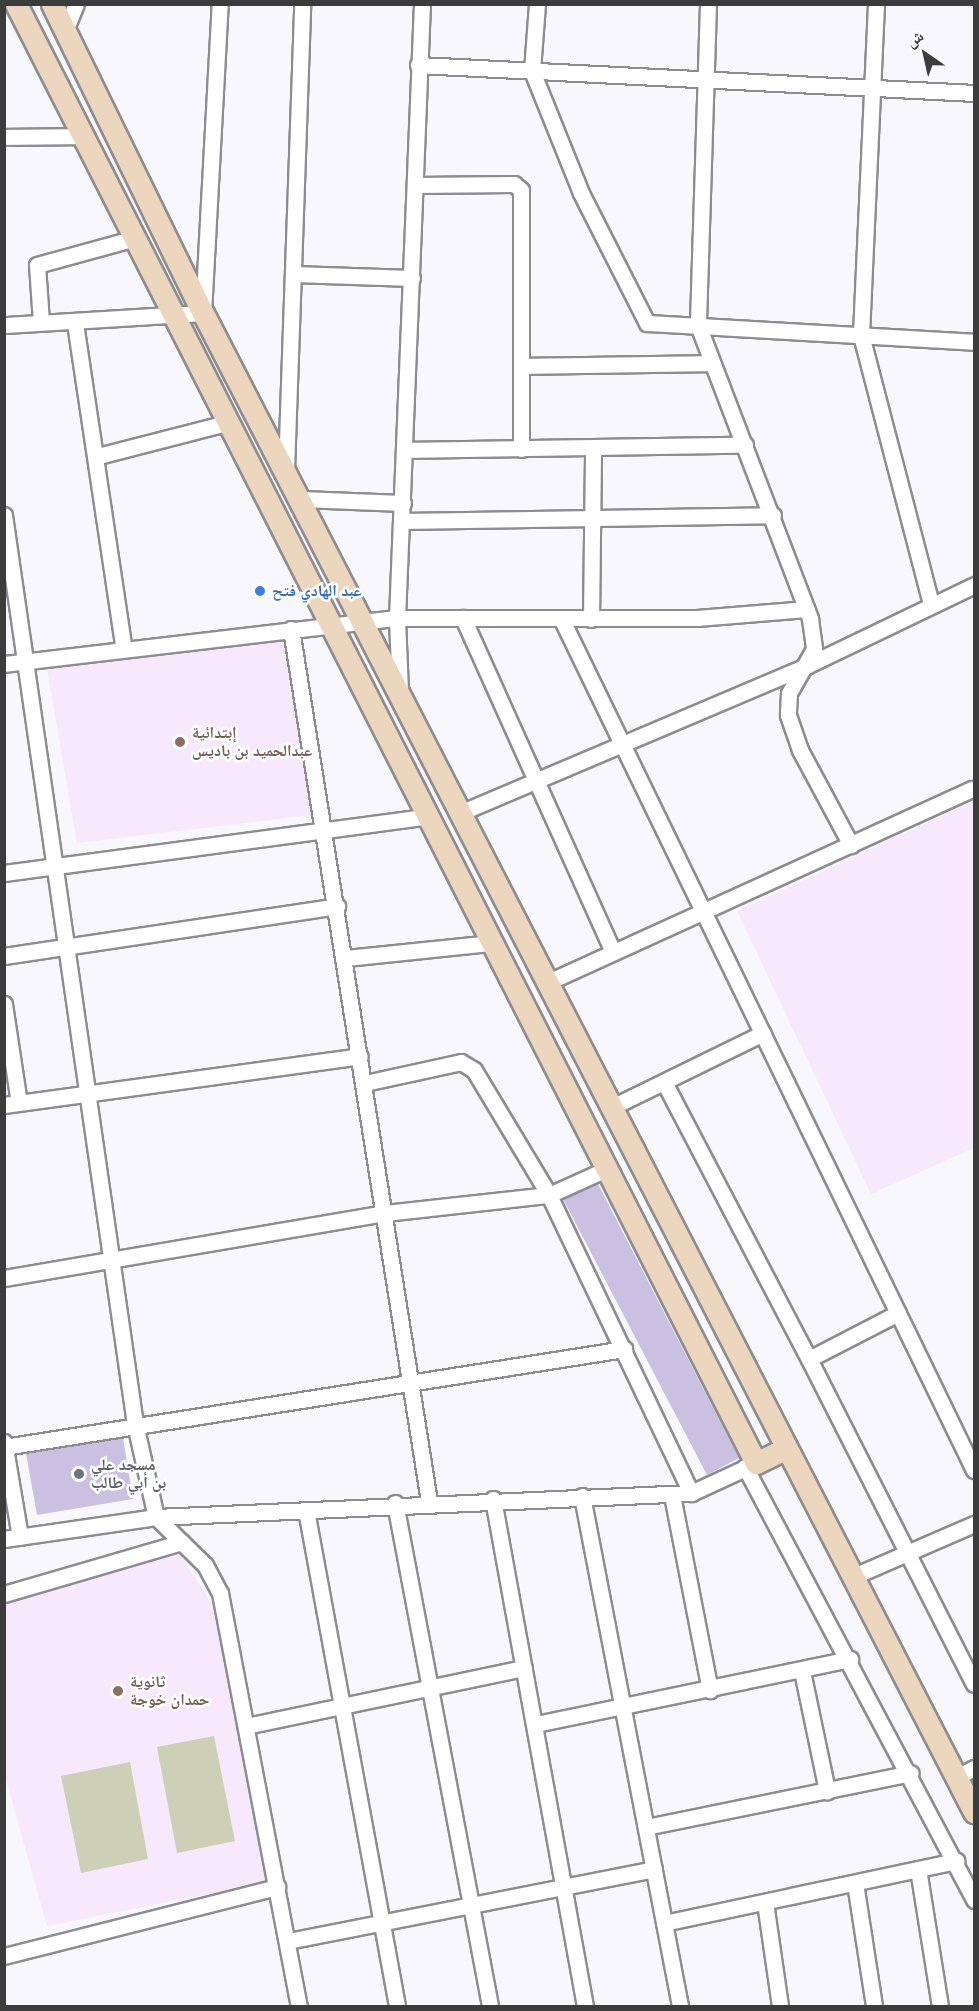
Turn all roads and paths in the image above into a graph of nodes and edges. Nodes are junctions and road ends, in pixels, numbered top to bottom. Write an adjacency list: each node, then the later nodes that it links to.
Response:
1 (16, 4): 16 (main road)
2 (52, 4): 10 (main road)
3 (76, 4): 10 (street)
4 (220, 4): 22 (street)
5 (302, 4): 20 (street)
6 (422, 4): 11 (street)
7 (537, 4): 12 (street)
8 (708, 4): 13 (street)
9 (876, 4): 14 (street)
10 (65, 31): 22 (main road)
11 (418, 65): 12 (street); 18 (street)
12 (532, 70): 13 (street); 27 (street)
13 (705, 77): 14 (street); 27 (street)
14 (873, 86): 15 (street); 28 (street)
15 (975, 93)
16 (83, 136): 17 (street); 19 (main road)
17 (4, 137)
18 (415, 184): 21 (street); 31 (street)
19 (135, 238): 23 (main road); 24 (street)
20 (293, 274): 21 (street); 38 (street)
21 (412, 278): 36 (street)
22 (203, 313): 23 (street); 38 (main road)
23 (175, 317): 25 (street); 32 (main road)
24 (41, 322): 25 (street); 26 (street)
25 (75, 323): 37 (street)
26 (4, 324)
27 (698, 325): 28 (street); 30 (street)
28 (861, 335): 29 (street); 46 (street)
29 (975, 342)
30 (712, 363): 31 (street); 33 (street)
31 (524, 366): 35 (street)
32 (230, 422): 37 (street); 53 (main road)
33 (745, 445): 34 (street); 41 (street)
34 (593, 448): 35 (street); 43 (street)
35 (521, 449): 36 (street)
36 (408, 450): 40 (street)
37 (98, 456): 55 (street)
38 (286, 470): 39 (main road)
39 (301, 500): 40 (street); 52 (main road)
40 (403, 503): 44 (street)
41 (773, 514): 43 (street); 47 (street)
42 (5, 517): 56 (street)
43 (592, 518): 44 (street); 51 (street)
44 (402, 521): 48 (street)
45 (975, 585): 46 (street)
46 (931, 604): 58 (street)
47 (807, 609): 51 (street); 58 (street)
48 (397, 618): 49 (street); 52 (street); 59 (street)
49 (463, 618): 50 (street); 61 (street)
50 (561, 618): 51 (street); 60 (street)
51 (591, 619)
52 (362, 621): 53 (street); 59 (main road)
53 (327, 625): 54 (street); 64 (main road)
54 (291, 629): 55 (street); 65 (street)
55 (124, 649): 56 (street)
56 (27, 661): 57 (street); 67 (street)
57 (4, 664)
58 (806, 666): 60 (street); 66 (street)
59 (400, 694): 63 (main road)
60 (620, 744): 61 (street); 70 (street)
61 (538, 777): 63 (street); 73 (street)
62 (972, 789): 66 (street)
63 (460, 813): 76 (main road)
64 (426, 817): 65 (street); 71 (main road)
65 (325, 827): 67 (street); 69 (street)
66 (851, 844): 70 (street)
67 (55, 866): 68 (street); 72 (street)
68 (4, 873)
69 (338, 906): 72 (street); 75 (street)
70 (704, 910): 73 (street); 78 (street)
71 (492, 943): 75 (street); 85 (main road)
72 (68, 948): 74 (street); 82 (street)
73 (612, 950): 76 (street)
74 (4, 957)
75 (346, 958): 79 (street)
76 (546, 983): 84 (main road)
77 (4, 1004): 83 (street)
78 (763, 1033): 80 (street); 90 (street)
79 (360, 1056): 81 (street); 82 (street)
80 (664, 1082): 84 (street); 92 (street)
81 (365, 1083): 86 (street); 87 (street)
82 (89, 1091): 83 (street); 88 (street)
83 (12, 1104)
84 (610, 1108): 96 (main road)
85 (604, 1170): 86 (street); 97 (main road)
86 (549, 1195): 87 (street); 91 (street)
87 (385, 1213): 88 (street); 93 (street)
88 (110, 1259): 89 (street); 94 (street)
89 (4, 1278)
90 (898, 1313): 92 (street); 98 (street)
91 (624, 1349): 93 (street); 99 (street)
92 (809, 1359): 110 (street)
93 (410, 1380): 94 (street); 103 (street)
94 (135, 1424): 95 (street); 106 (street)
95 (5, 1445): 108 (street)
96 (785, 1449): 97 (main road); 111 (main road)
97 (750, 1465): 99 (street); 113 (street)
98 (975, 1470)
99 (691, 1493): 100 (street)
100 (672, 1495): 101 (street); 118 (street)
101 (582, 1496): 102 (street); 119 (street)
102 (493, 1499): 103 (street); 114 (street)
103 (429, 1501): 104 (street)
104 (395, 1503): 105 (street); 117 (street)
105 (306, 1509): 106 (street); 120 (street)
106 (156, 1517): 108 (street); 109 (street)
107 (974, 1527): 110 (street)
108 (12, 1538)
109 (182, 1542): 112 (street); 122 (street)
110 (906, 1553): 111 (street); 116 (street)
111 (854, 1576): 123 (main road)
112 (4, 1593)
113 (850, 1659): 115 (street); 124 (street)
114 (524, 1668): 117 (street); 121 (street)
115 (802, 1671): 118 (street); 125 (street)
116 (975, 1684)
117 (433, 1689): 120 (street); 135 (street)
118 (710, 1690): 119 (street)
119 (623, 1705): 121 (street); 127 (street)
120 (340, 1708): 122 (street); 137 (street)
121 (536, 1724): 132 (street)
122 (246, 1726): 133 (street)
123 (966, 1772): 126 (main road)
124 (911, 1773): 125 (street); 128 (street)
125 (827, 1791): 127 (street)
126 (975, 1812)
127 (646, 1827): 129 (street)
128 (956, 1861): 130 (street); 134 (street)
129 (654, 1869): 132 (street); 138 (street)
130 (918, 1869): 131 (street); 148 (street)
131 (855, 1882): 136 (street); 147 (street)
132 (565, 1886): 135 (street); 144 (street)
133 (277, 1887): 139 (street); 140 (street)
134 (975, 1900)
135 (471, 1902): 137 (street); 143 (street)
136 (765, 1902): 138 (street); 146 (street)
137 (383, 1920): 139 (street); 142 (street)
138 (664, 1923): 145 (street)
139 (288, 1941): 141 (street)
140 (4, 1956)
141 (299, 2007)
142 (397, 2007)
143 (490, 2007)
144 (585, 2007)
145 (680, 2007)
146 (780, 2007)
147 (874, 2007)
148 (940, 2007)

